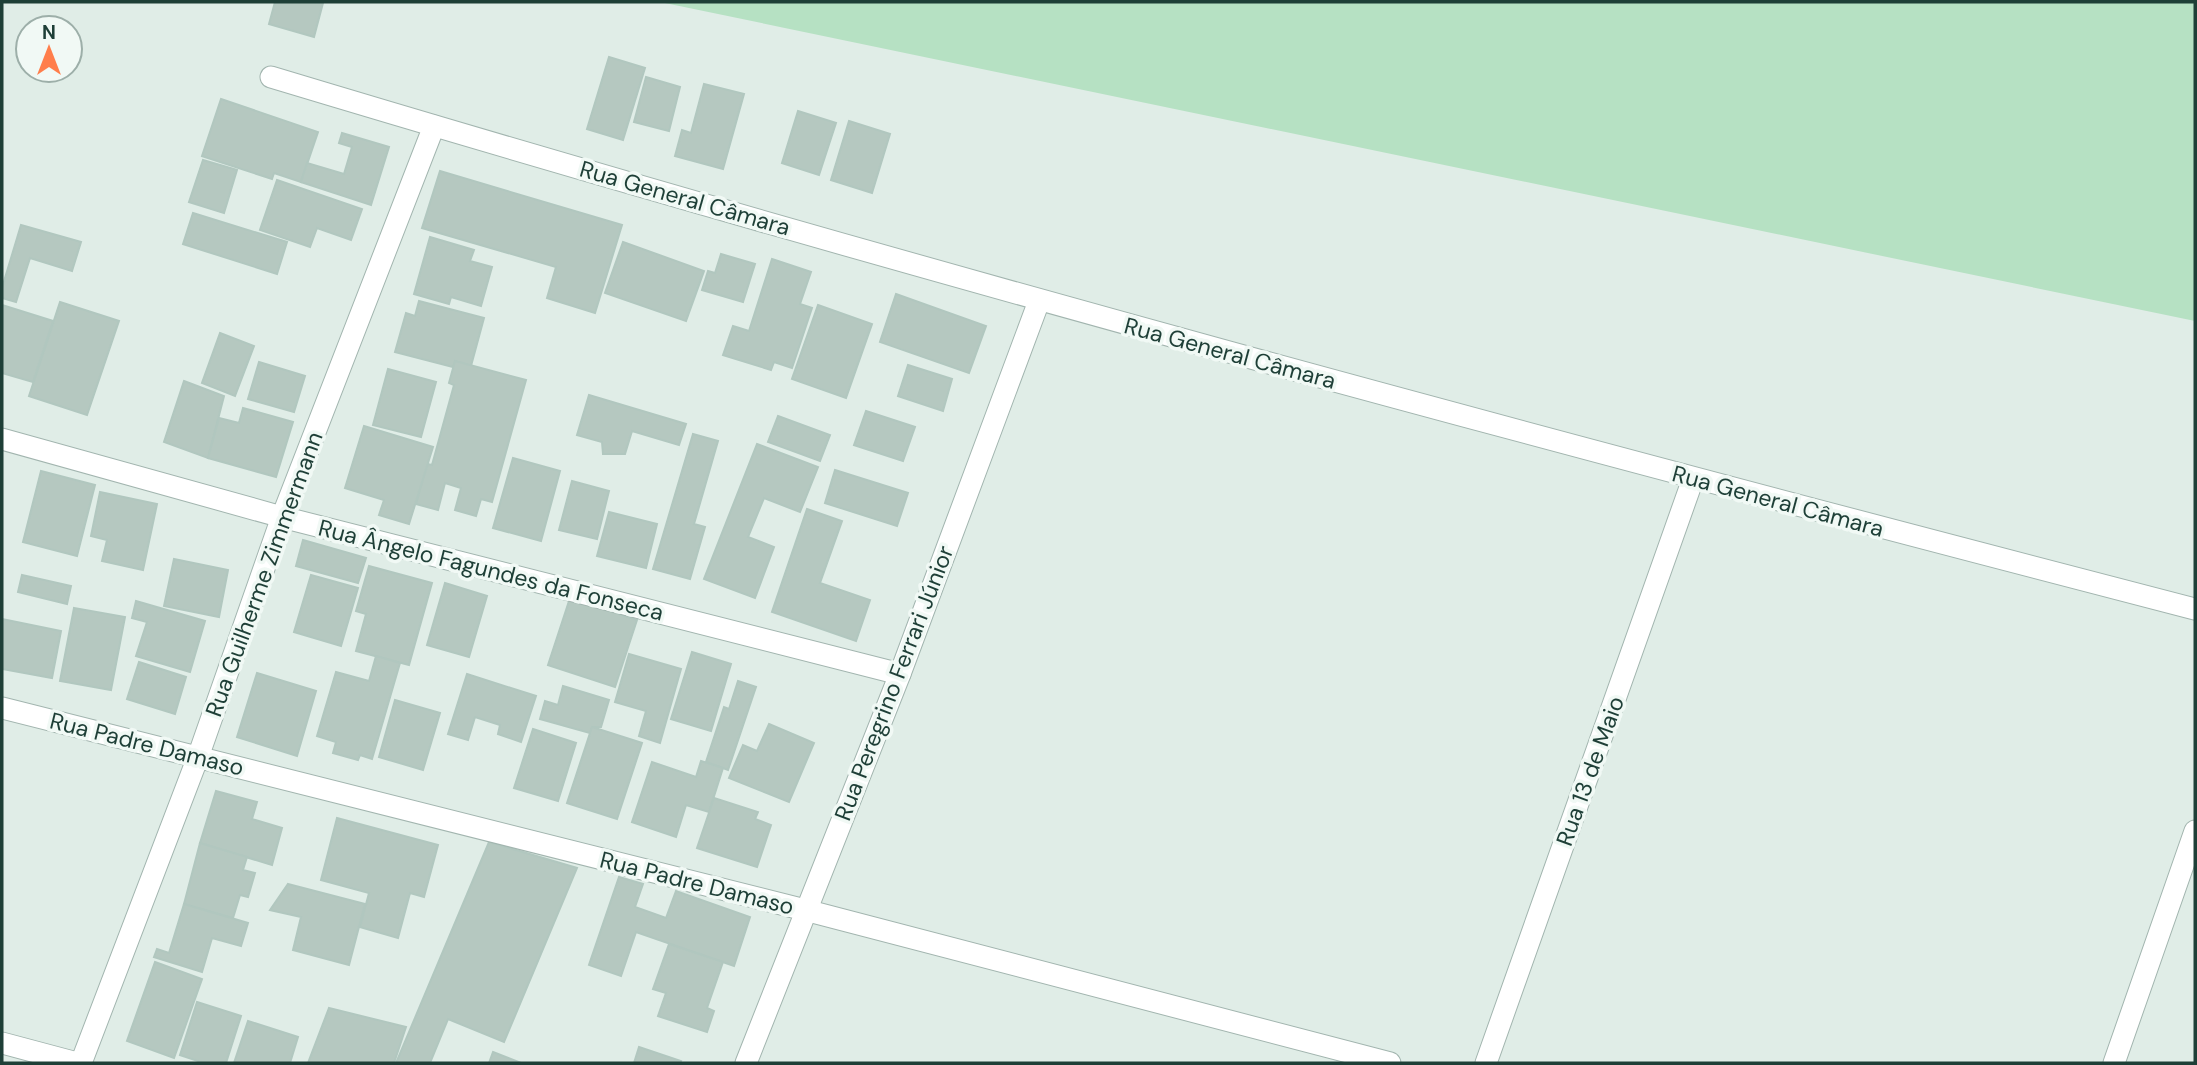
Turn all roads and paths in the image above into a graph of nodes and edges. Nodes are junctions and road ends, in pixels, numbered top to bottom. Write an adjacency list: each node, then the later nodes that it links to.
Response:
1 (271, 77): 2 (street, Rua General Câmara)
2 (434, 126): 3 (street, Rua General Câmara); 6 (street, Rua Guilherme Zimmermann)
3 (1039, 301): 5 (street, Rua General Câmara); 8 (street, Rua Peregrino Ferrari Júnior)
4 (2, 439): 6 (street, Rua Ângelo Fagundes da Fonseca)
5 (1693, 479): 7 (street, Rua General Câmara); 17 (street, Rua 13 de Maio)
6 (282, 517): 8 (street, Rua Ângelo Fagundes da Fonseca); 10 (street, Rua Guilherme Zimmermann)
7 (2195, 609)
8 (900, 674): 12 (street, Rua Peregrino Ferrari Júnior)
9 (2, 708): 10 (street, Rua Padre Damaso)
10 (198, 757): 12 (street, Rua Padre Damaso); 14 (street, Rua Guilherme Zimmermann)
11 (2195, 831): 18 (street)
12 (805, 910): 15 (street, Rua Peregrino Ferrari Júnior); 16 (street, Rua Padre Damaso)
13 (2, 1043): 14 (street)
14 (79, 1063)
15 (746, 1063)
16 (1390, 1063)
17 (1486, 1063)
18 (2114, 1063)

